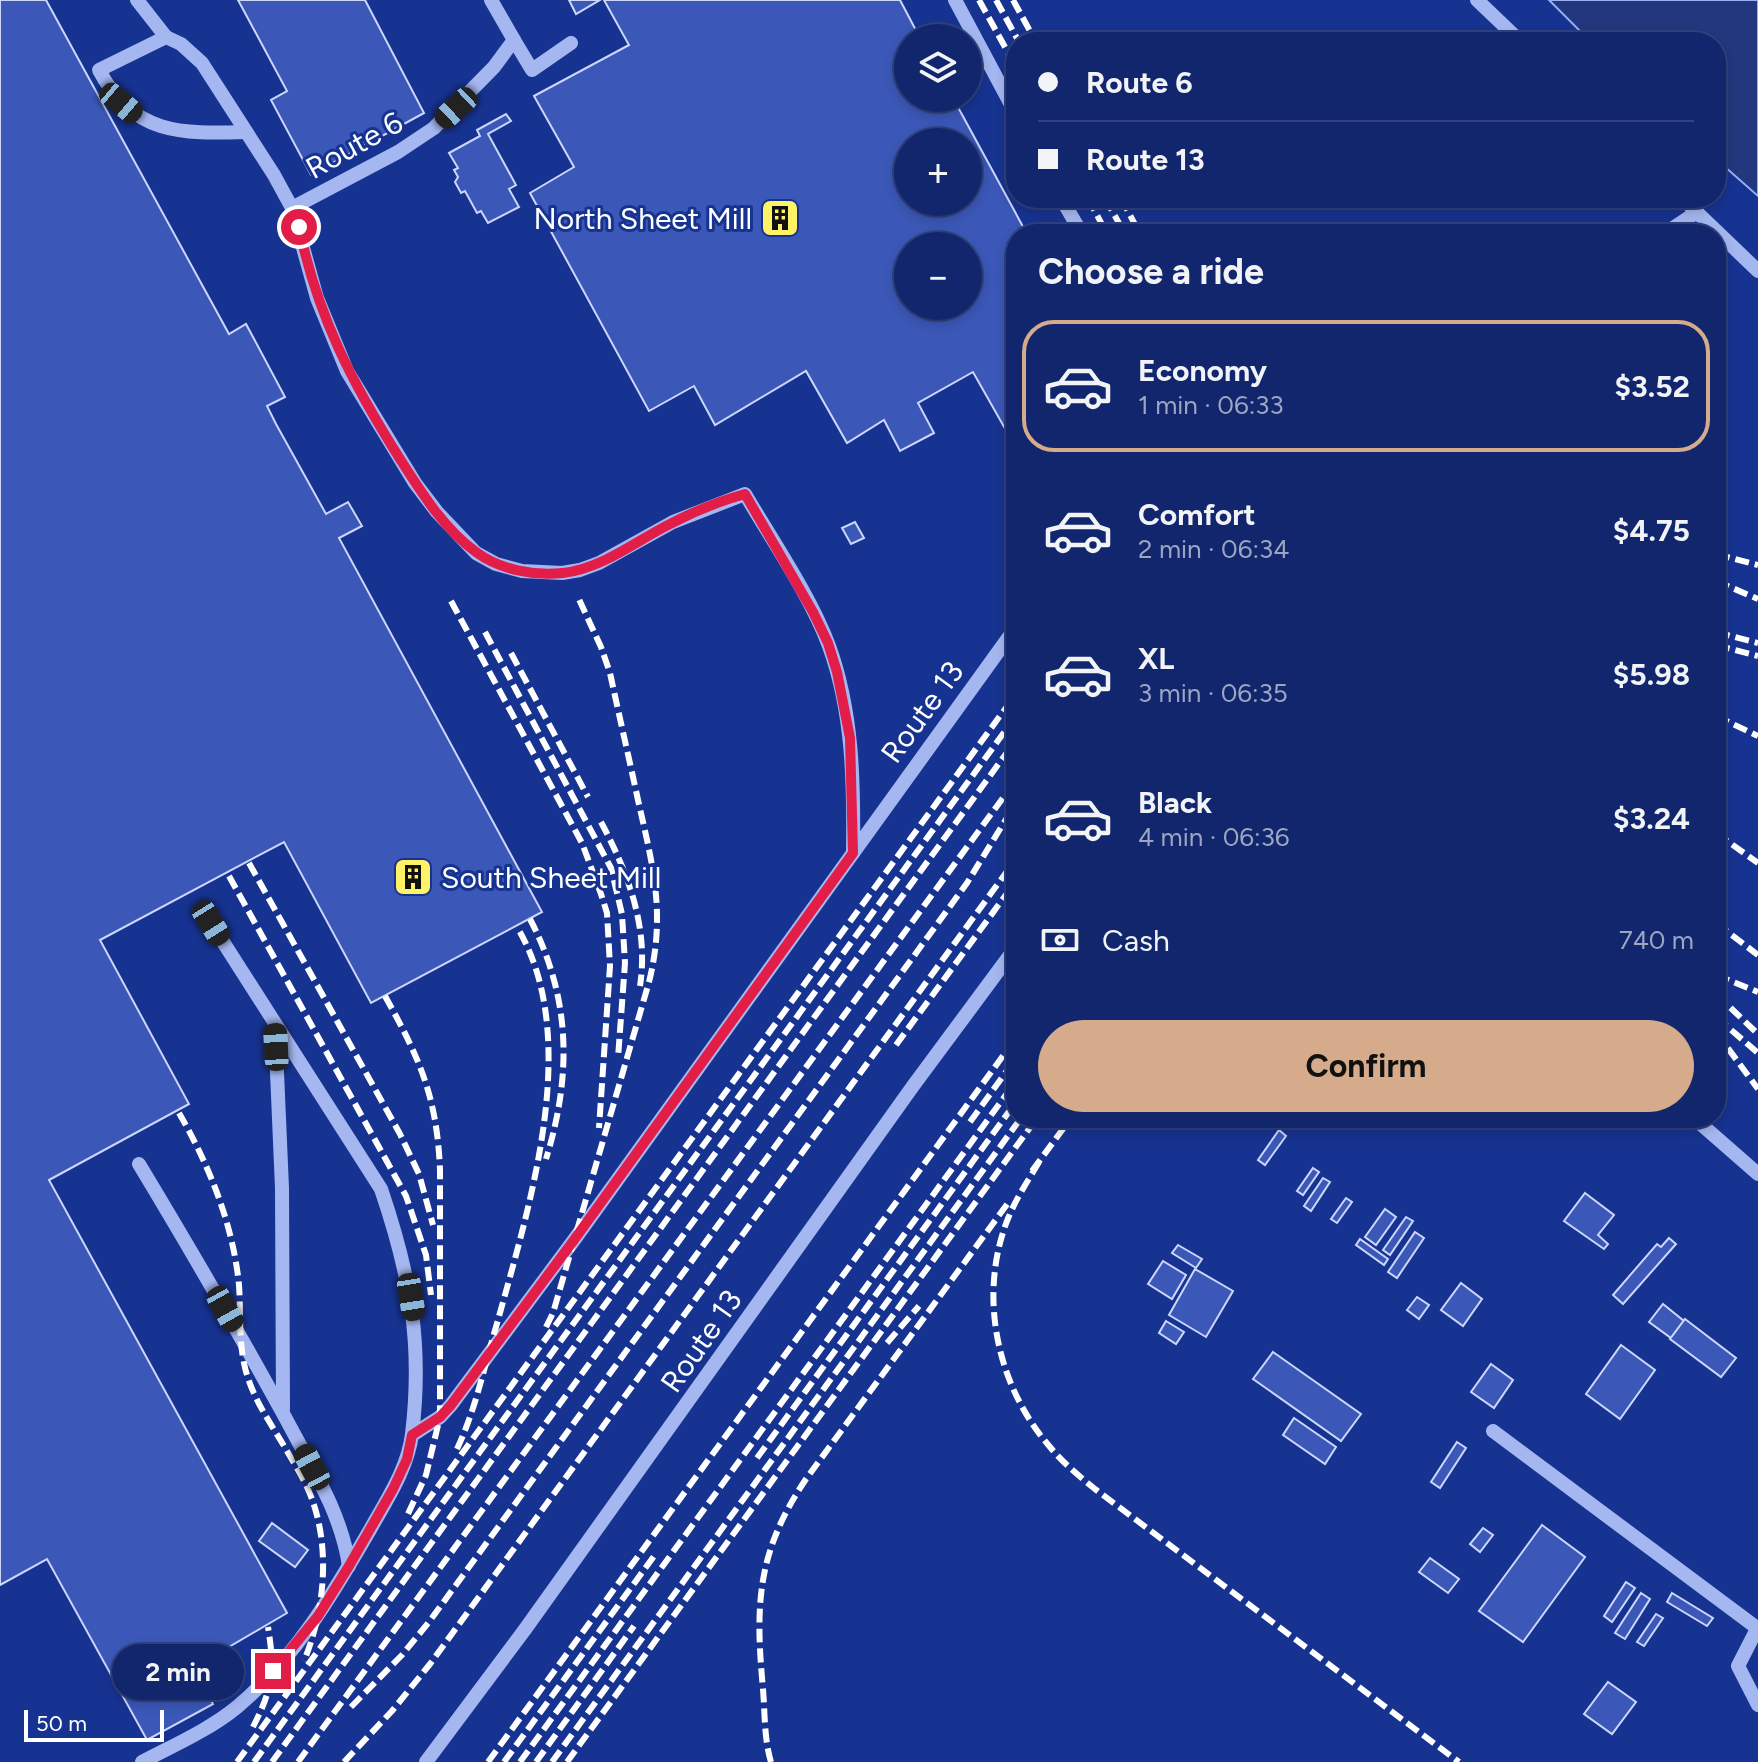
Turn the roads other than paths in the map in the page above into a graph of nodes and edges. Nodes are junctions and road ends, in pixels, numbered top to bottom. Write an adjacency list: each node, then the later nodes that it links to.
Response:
1 (137, 0): 6 (street)
2 (491, 0): 7 (street)
3 (955, 0): 9 (street)
4 (1477, 0): 5 (street)
5 (1511, 32)
6 (166, 37): 10 (street); 10 (street)
7 (514, 40): 8 (street); 11 (street, Route 6)
8 (571, 43)
9 (1006, 95)
10 (246, 132): 11 (street)
11 (292, 208): 19 (street, Route 6)
12 (1693, 208): 13 (street)
13 (1697, 212): 14 (street); 15 (street)
14 (1679, 224)
15 (1709, 224)
16 (1726, 240): 17 (street)
17 (1758, 271)
18 (1006, 641): 19 (street, Route 13)
19 (853, 853): 28 (street, Route 13)
20 (211, 923): 22 (street)
21 (1006, 960): 33 (street, Route 13)
22 (275, 1023): 26 (street); 28 (street)
23 (1705, 1128): 25 (street)
24 (139, 1164): 26 (street)
25 (1758, 1174)
26 (283, 1413): 29 (street)
27 (1493, 1431): 30 (street)
28 (412, 1435): 29 (street)
29 (349, 1566): 32 (street)
30 (1758, 1627): 31 (street)
31 (1758, 1705)
32 (142, 1762)
33 (426, 1762)

